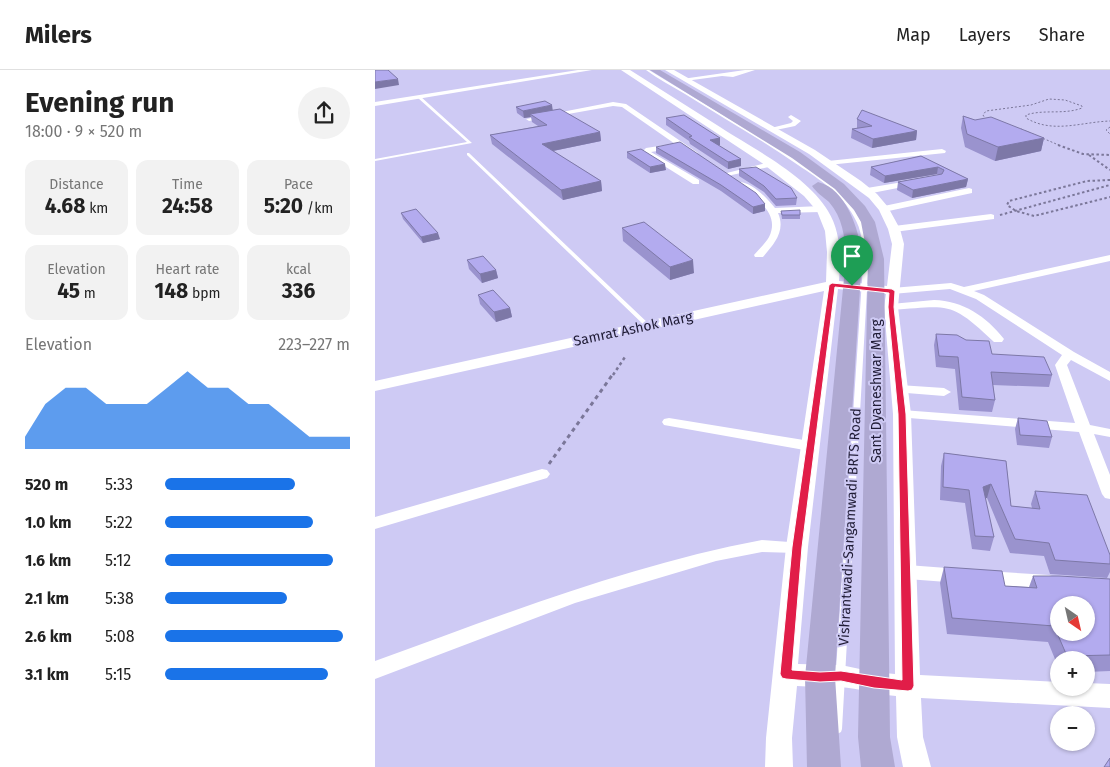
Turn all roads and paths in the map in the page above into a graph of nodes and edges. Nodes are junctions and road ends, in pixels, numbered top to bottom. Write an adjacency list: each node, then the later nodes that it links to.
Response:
1 (589, 70): 9 (street)
2 (625, 70): 27 (street)
3 (640, 70): 47 (main road, Sant Dyaneshwar Marg)
4 (647, 70): 47 (lane)
5 (654, 70): 47 (main road, Sant Dyaneshwar Marg)
6 (702, 70): 8 (street)
7 (752, 70): 8 (street)
8 (677, 74): 16 (street)
9 (419, 97): 10 (street); 25 (lane)
10 (375, 104)
11 (791, 117): 16 (street)
12 (529, 119): 19 (street)
13 (1110, 122): 14 (path)
14 (991, 123)
15 (1110, 127): 18 (path)
16 (771, 129): 26 (street)
17 (1016, 129): 22 (path)
18 (1110, 134)
19 (681, 144): 24 (street); 33 (street)
20 (942, 151): 26 (street)
21 (468, 154): 48 (lane)
22 (1088, 154): 23 (path); 29 (path)
23 (1110, 155)
24 (704, 159)
25 (375, 160)
26 (828, 163): 35 (street)
27 (770, 164): 30 (street); 38 (street)
28 (719, 169): 30 (street)
29 (1110, 170)
30 (727, 174): 41 (street)
31 (928, 180): 35 (street)
32 (1110, 180): 40 (path)
33 (696, 182)
34 (1110, 185): 40 (path)
35 (867, 191): 39 (street)
36 (969, 191): 39 (street)
37 (1110, 197): 40 (path)
38 (821, 210): 41 (street); 47 (street)
39 (884, 210): 43 (street)
40 (1016, 210): 42 (path)
41 (773, 211): 44 (street)
42 (991, 217): 43 (street)
43 (894, 229): 47 (street)
44 (759, 254)
45 (1110, 258): 46 (street)
46 (965, 290): 47 (street); 50 (street)
47 (868, 291): 48 (street, Samrat Ashok Marg); 49 (street); 54 (street); 60 (street); 69 (main road, Sant Dyaneshwar Marg); 70 (main road, Sant Dyaneshwar Marg)
48 (648, 326): 53 (street, Samrat Ashok Marg)
49 (998, 338)
50 (1070, 355): 52 (street); 58 (street)
51 (625, 357): 61 (path)
52 (1110, 377)
53 (375, 386)
54 (899, 389): 55 (street); 56 (street)
55 (944, 392)
56 (902, 414): 58 (street); 65 (street)
57 (669, 422): 60 (street)
58 (1083, 428): 59 (street); 62 (street)
59 (1110, 433)
60 (810, 446): 64 (street)
61 (542, 474): 63 (street)
62 (1110, 494)
63 (375, 523)
64 (797, 547): 67 (street); 68 (street)
65 (907, 572): 66 (street); 71 (street)
66 (1062, 583)
67 (375, 670)
68 (786, 674): 69 (street); 74 (street)
69 (830, 677): 70 (street); 73 (lane); 75 (main road, Sant Dyaneshwar Marg)
70 (874, 683): 71 (street); 76 (main road, Sant Dyaneshwar Marg)
71 (908, 686): 72 (street); 77 (street)
72 (1110, 696)
73 (837, 735)
74 (779, 767)
75 (824, 767)
76 (878, 767)
77 (917, 767)

